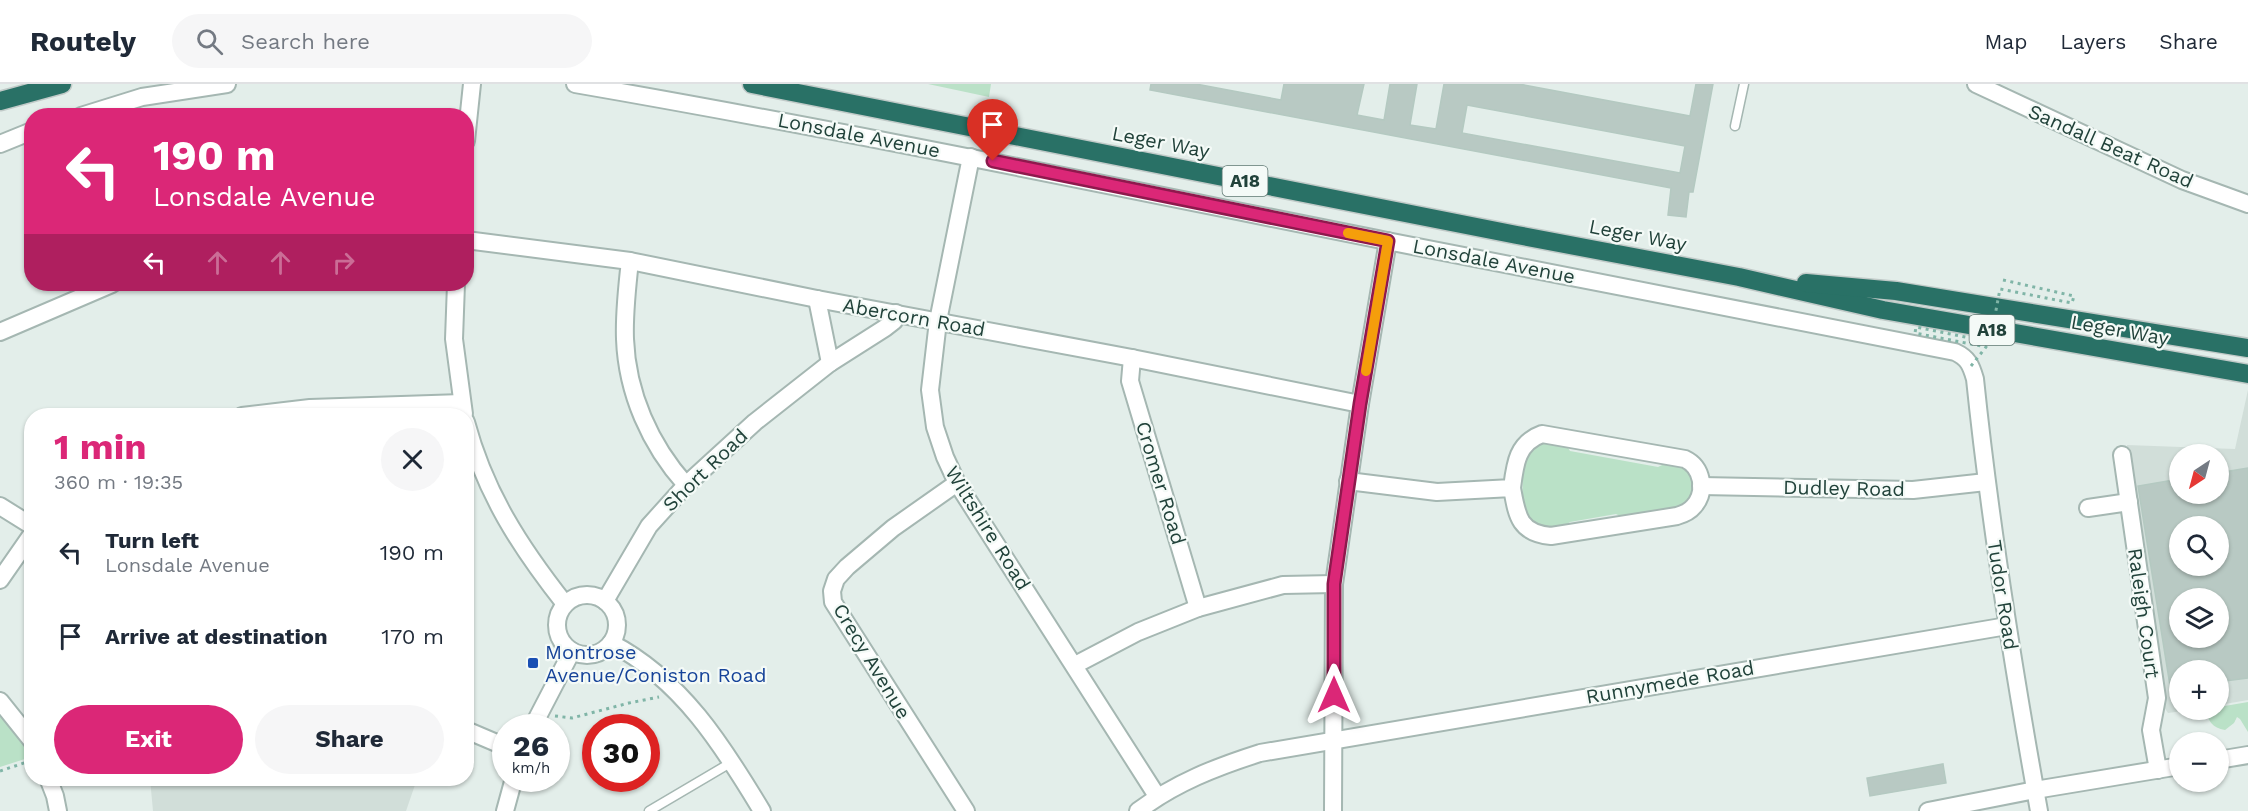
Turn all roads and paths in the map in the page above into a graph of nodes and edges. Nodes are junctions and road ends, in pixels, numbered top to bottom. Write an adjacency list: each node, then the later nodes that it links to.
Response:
1 (62, 84): 8 (highway)
2 (227, 84): 9 (street)
3 (472, 84): 10 (street)
4 (575, 84): 14 (street, Lonsdale Avenue)
5 (752, 84): 19 (highway, Leger Way / A18)
6 (1744, 84): 11 (lane)
7 (1976, 84): 15 (street, Sandall Beat Road)
8 (0, 101)
9 (107, 108)
10 (469, 108)
11 (1735, 126)
12 (24, 134): 13 (street)
13 (0, 144)
14 (971, 157): 17 (street, Lonsdale Avenue); 25 (street, Wiltshire Road)
15 (2248, 204)
16 (474, 241): 18 (street, Abercorn Road)
17 (1388, 241): 30 (street, Lonsdale Avenue); 32 (street)
18 (630, 261): 23 (street, Abercorn Road); 39 (street)
19 (1739, 277): 27 (highway, Leger Way / A18); 31 (highway, Leger Way / A18)
20 (2003, 280): 30 (path, bridge)
21 (96, 291): 26 (street)
22 (456, 291): 33 (street)
23 (817, 299): 24 (street, Abercorn Road); 29 (street)
24 (896, 313): 25 (street, Abercorn Road); 29 (street, Short Road)
25 (938, 321): 28 (street, Abercorn Road); 38 (street, Wiltshire Road)
26 (0, 332)
27 (2248, 348)
28 (1132, 358): 32 (street, Abercorn Road); 51 (street, Cromer Road)
29 (830, 363): 39 (street, Short Road)
30 (1973, 372): 37 (street, Tudor Road)
31 (2248, 374)
32 (1360, 404): 36 (street)
33 (463, 408)
34 (474, 446): 50 (street)
35 (2122, 455): 42 (street, Raleigh Court)
36 (1348, 481): 41 (street); 48 (street)
37 (1986, 482): 40 (street, Dudley Road); 52 (street, Tudor Road)
38 (957, 483): 55 (street, Wiltshire Road); 79 (street, Crecy Avenue)
39 (686, 485): 49 (street, Short Road)
40 (1701, 486): 41 (street); 41 (street)
41 (1512, 488)
42 (2129, 502): 44 (street); 69 (street, Raleigh Court)
43 (0, 506): 45 (street)
44 (2088, 508)
45 (24, 521)
46 (24, 546): 47 (street)
47 (0, 580)
48 (1334, 584): 51 (street); 62 (street)
49 (605, 601): 50 (street); 53 (street)
50 (565, 604): 54 (street)
51 (1198, 608): 55 (street)
52 (2007, 626): 62 (street, Runnymede Road); 72 (street, Tudor Road)
53 (611, 643): 54 (street); 56 (street)
54 (572, 651): 58 (street)
55 (1075, 665): 74 (street, Wiltshire Road)
56 (679, 693): 59 (path); 66 (street)
57 (0, 701): 60 (street)
58 (539, 714)
59 (570, 718)
60 (24, 731)
61 (474, 733): 63 (street)
62 (1333, 740): 74 (street, Runnymede Road); 81 (street)
63 (492, 741)
64 (2248, 755): 65 (street)
65 (2229, 758)
66 (733, 762): 77 (lane); 78 (street)
67 (24, 763): 70 (path)
68 (2169, 768): 69 (street)
69 (2158, 770): 72 (street)
70 (0, 771)
71 (51, 786): 75 (street)
72 (2036, 790): 82 (street); 83 (street, Tudor Road)
73 (510, 792): 76 (street)
74 (1157, 796): 80 (street, Runnymede Road)
75 (58, 811)
76 (505, 811)
77 (649, 811)
78 (762, 811)
79 (966, 811)
80 (1138, 811)
81 (1333, 811)
82 (1928, 811)
83 (2039, 811)

